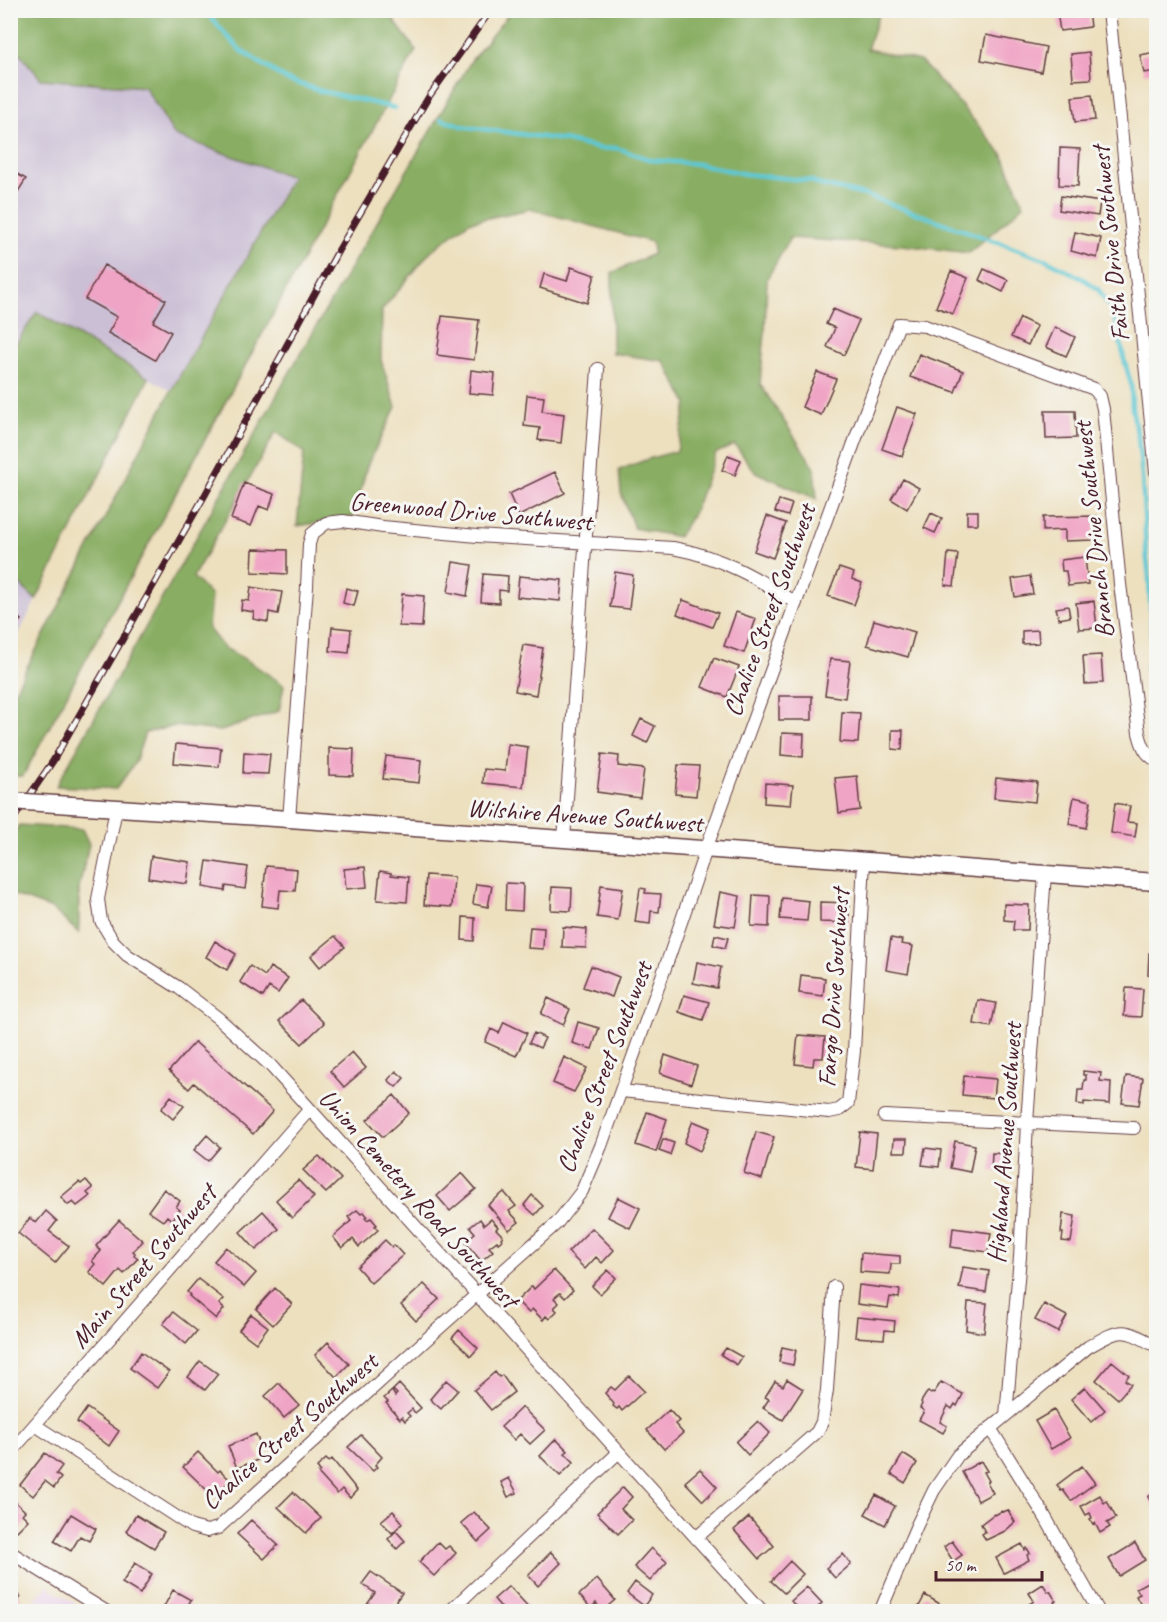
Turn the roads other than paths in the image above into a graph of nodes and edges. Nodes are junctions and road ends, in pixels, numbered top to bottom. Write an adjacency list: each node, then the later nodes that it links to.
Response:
1 (1109, 10): 4 (street, Faith Drive Southwest)
2 (898, 324): 6 (street, Chalice Street Southwest); 7 (street, Branch Drive Southwest)
3 (598, 369): 5 (street)
4 (1156, 472)
5 (585, 543): 6 (street, Greenwood Drive Southwest); 10 (street, Greenwood Drive Southwest); 11 (street)
6 (796, 603): 12 (street, Chalice Street Southwest)
7 (1156, 760)
8 (10, 801): 9 (street, Wilshire Avenue Southwest, bridge)
9 (116, 809): 10 (street, Wilshire Avenue Southwest); 17 (street, Union Cemetery Road Southwest)
10 (290, 819): 11 (street, Wilshire Avenue Southwest)
11 (564, 839): 12 (street, Wilshire Avenue Southwest)
12 (706, 849): 13 (street, Wilshire Avenue Southwest); 16 (street, Chalice Street Southwest)
13 (864, 861): 14 (street, Wilshire Avenue Southwest); 16 (street, Fargo Drive Southwest)
14 (1045, 874): 15 (street, Wilshire Avenue Southwest); 19 (street, Highland Avenue Southwest)
15 (1156, 882)
16 (621, 1091): 22 (street, Chalice Street Southwest)
17 (309, 1110): 22 (street, Union Cemetery Road Southwest); 25 (street, Main Street Southwest)
18 (884, 1116): 19 (street)
19 (1027, 1123): 20 (street); 24 (street, Highland Avenue Southwest)
20 (1134, 1128)
21 (834, 1287): 29 (street)
22 (477, 1295): 25 (street, Chalice Street Southwest); 27 (street, Union Cemetery Road Southwest)
23 (1156, 1346): 24 (street)
24 (1006, 1415): 26 (street)
25 (35, 1425): 28 (street, Main Street Southwest)
26 (990, 1428): 34 (street); 35 (street)
27 (619, 1452): 29 (street, Union Cemetery Road Southwest); 32 (street)
28 (10, 1453)
29 (696, 1538): 33 (street, Union Cemetery Road Southwest)
30 (10, 1552): 31 (street)
31 (107, 1611)
32 (449, 1611)
33 (763, 1611)
34 (880, 1611)
35 (1099, 1611)

